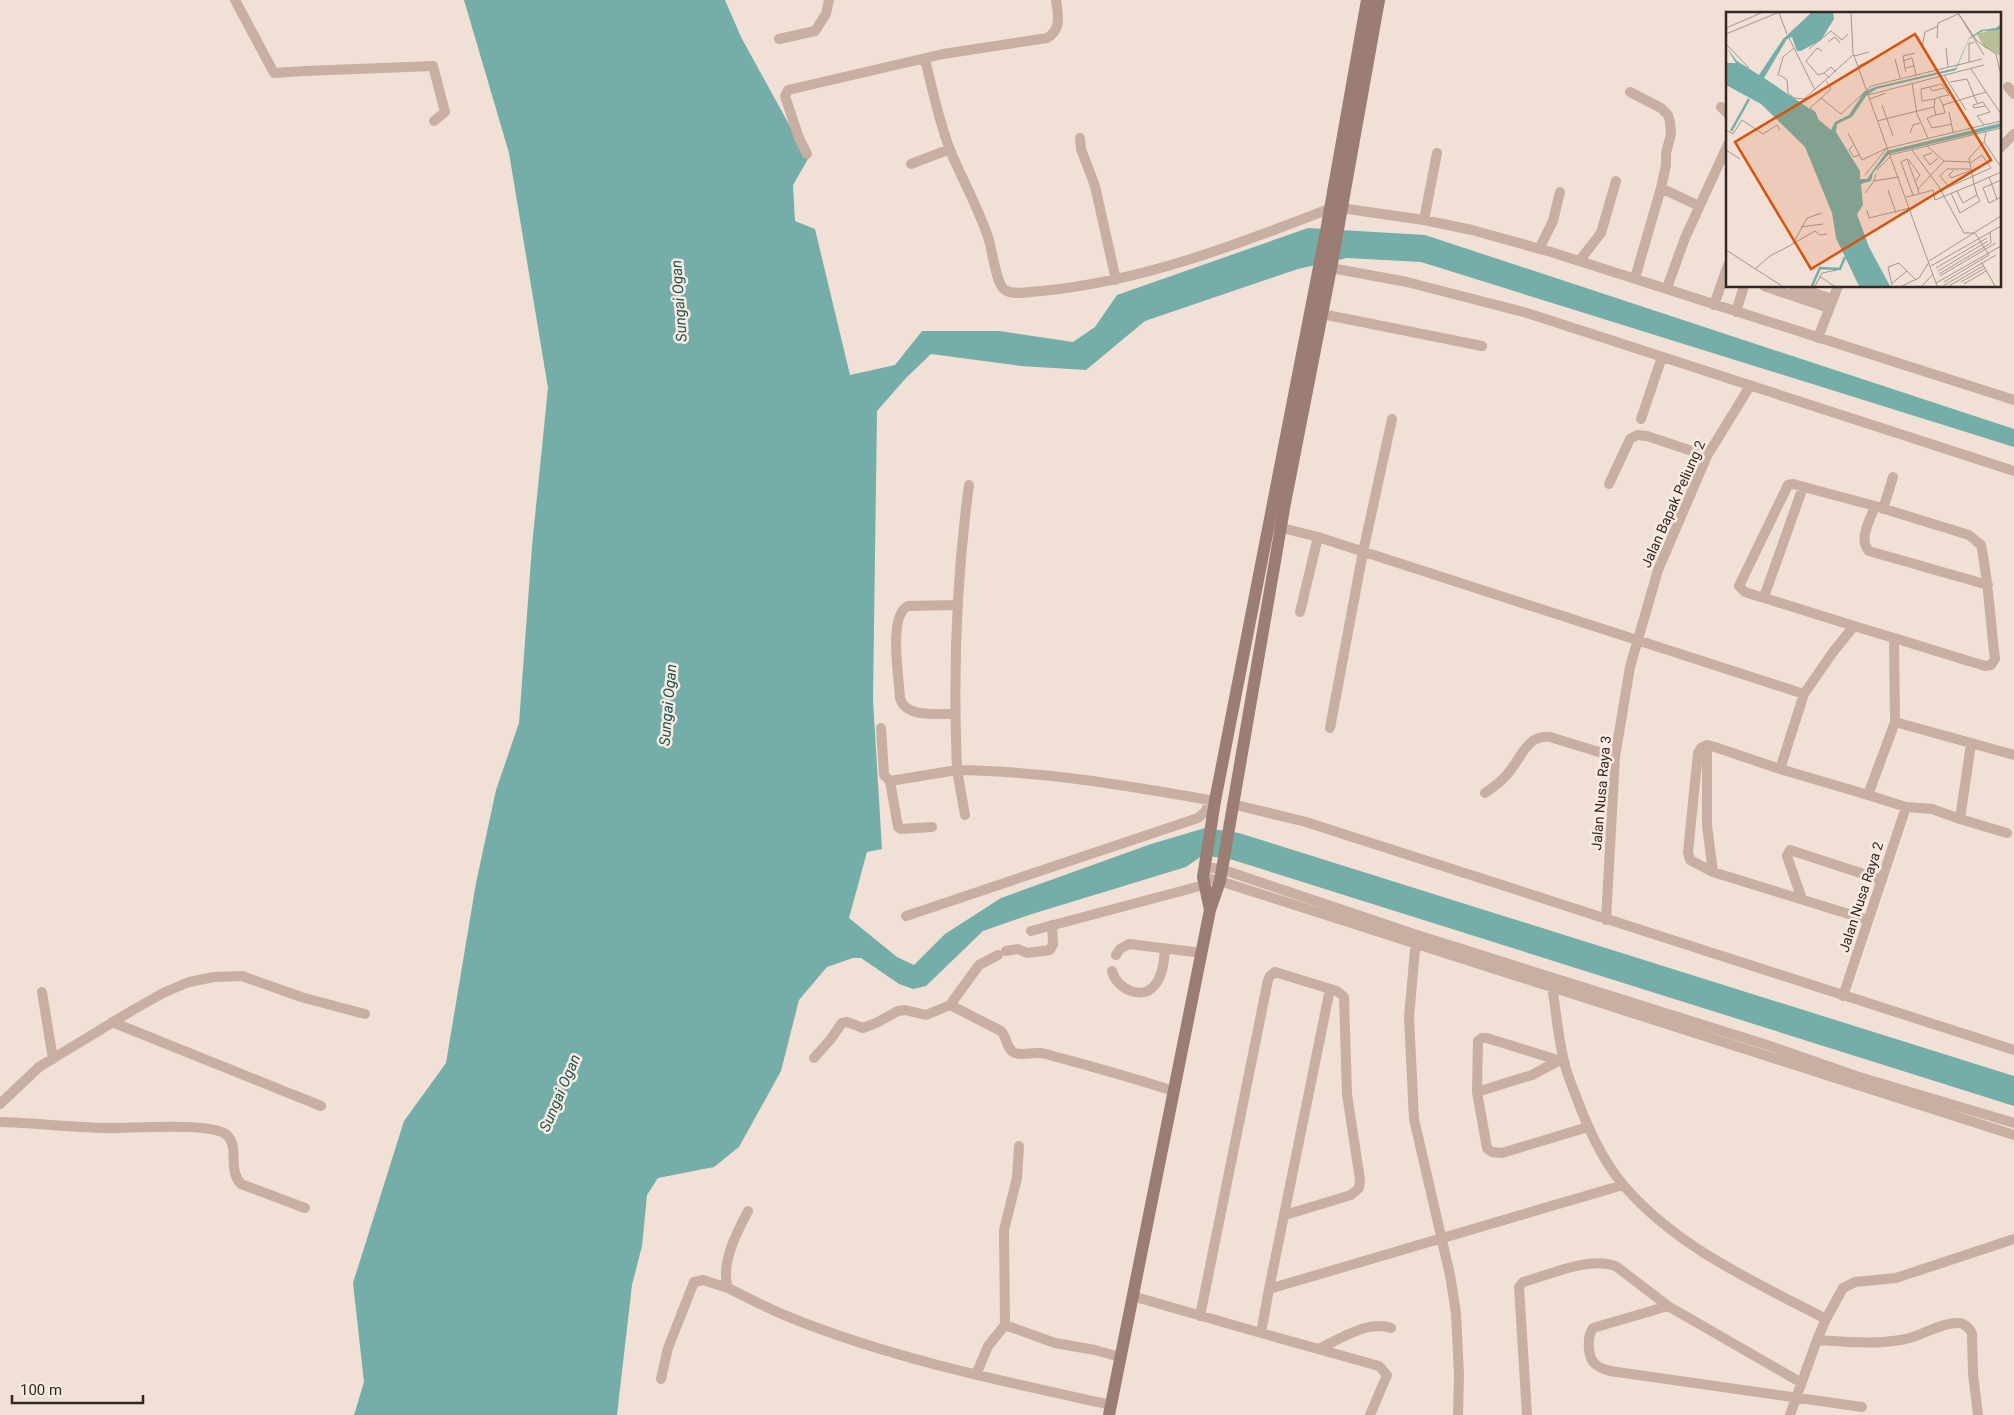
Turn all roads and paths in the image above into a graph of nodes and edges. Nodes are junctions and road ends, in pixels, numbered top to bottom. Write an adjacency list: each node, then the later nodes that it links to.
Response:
1 (235, 0): 9 (street)
2 (830, 0): 6 (street)
3 (1056, 0): 7 (street)
4 (1367, 0): 22 (street)
5 (1379, 0): 22 (street)
6 (779, 40)
7 (925, 59): 14 (street); 16 (street)
8 (1630, 92): 19 (street)
9 (434, 121)
10 (2014, 134): 12 (street)
11 (1080, 138): 29 (street)
12 (2002, 146)
13 (1726, 148): 21 (street)
14 (950, 149): 17 (street); 29 (street)
15 (1437, 153): 23 (street)
16 (807, 154)
17 (911, 164)
18 (1616, 180): 25 (street)
19 (1661, 188): 21 (street); 28 (street)
20 (1560, 192): 24 (street)
21 (1699, 206): 30 (street)
22 (1335, 209): 23 (street); 26 (street); 29 (street)
23 (1424, 220): 24 (street)
24 (1539, 249): 25 (street)
25 (1580, 260): 28 (street)
26 (1327, 266): 38 (street); 41 (street); 53 (street)
27 (1726, 271): 36 (street)
28 (1635, 278): 30 (street)
29 (1116, 280)
30 (1668, 288): 36 (street)
31 (1743, 288): 37 (street)
32 (1772, 288): 35 (street)
33 (1797, 288): 35 (street)
34 (1837, 288): 35 (street)
35 (1831, 303): 39 (street)
36 (1714, 305): 37 (street)
37 (1736, 312): 39 (street)
38 (1322, 314): 40 (street); 53 (street)
39 (1818, 338): 43 (street)
40 (1482, 346)
41 (1662, 357): 42 (street); 45 (street)
42 (1750, 386): 46 (street, Jalan Bapak Peliung 2); 47 (street)
43 (2014, 400)
44 (1392, 419): 55 (street)
45 (1640, 419)
46 (1707, 456): 49 (street); 62 (street, Jalan Bapak Peliung 2)
47 (2014, 471)
48 (1893, 477): 52 (street)
49 (1609, 484)
50 (969, 485): 58 (street)
51 (1803, 487): 52 (street); 57 (street); 57 (street)
52 (1879, 508): 56 (street); 56 (street)
53 (1274, 526): 54 (street); 77 (street); 78 (street)
54 (1318, 537): 55 (street); 59 (street)
55 (1363, 552): 62 (street); 67 (street)
56 (1988, 585): 61 (street)
57 (1764, 597): 60 (street)
58 (957, 606): 64 (street); 64 (street)
59 (1300, 612)
60 (1854, 626): 61 (street); 63 (street)
61 (1894, 638): 65 (street)
62 (1638, 641): 63 (street); 71 (street, Jalan Nusa Raya 3)
63 (1804, 694): 72 (street)
64 (955, 714): 73 (street)
65 (1895, 722): 68 (street); 76 (street)
66 (881, 728): 74 (street)
67 (1330, 728)
68 (1971, 744): 70 (street); 81 (street)
69 (1707, 745): 72 (street); 86 (street); 86 (street)
70 (2014, 755)
71 (1615, 757): 75 (street); 91 (street, Jalan Nusa Raya 3)
72 (1780, 769): 76 (street)
73 (957, 770): 74 (street); 77 (street); 80 (street)
74 (890, 781): 82 (street)
75 (1485, 792)
76 (1868, 796): 79 (street)
77 (1212, 800): 85 (street); 90 (street)
78 (1232, 804): 84 (street); 91 (street)
79 (1906, 807): 81 (street); 87 (street, Jalan Nusa Raya 2)
80 (965, 815)
81 (1960, 819): 83 (street)
82 (932, 827)
83 (2007, 833)
84 (1221, 870): 85 (street); 89 (street); 95 (street)
85 (1204, 872): 89 (street); 93 (street)
86 (1713, 872): 88 (street)
87 (1882, 880): 88 (street); 92 (street, Jalan Nusa Raya 2)
88 (1802, 899): 92 (street)
89 (1210, 910): 97 (street)
90 (906, 916)
91 (1606, 920): 103 (street)
92 (1868, 920): 103 (street, Jalan Nusa Raya 2)
93 (1052, 925): 94 (street); 104 (street)
94 (1031, 931)
95 (1416, 939): 100 (street); 126 (street)
96 (1166, 949): 97 (street); 98 (street); 99 (street)
97 (1202, 953): 111 (street)
98 (1116, 955)
99 (1112, 971)
100 (1554, 982): 110 (street); 113 (street); 116 (street)
101 (1330, 989): 125 (street); 125 (street); 132 (street)
102 (42, 992): 109 (street)
103 (1843, 996): 107 (street)
104 (950, 1005): 108 (street); 111 (street)
105 (366, 1014): 106 (street)
106 (112, 1022): 109 (street); 115 (street)
107 (2014, 1050)
108 (814, 1058)
109 (53, 1059): 114 (street)
110 (1561, 1061): 112 (street); 112 (street); 119 (street)
111 (1172, 1091): 130 (street)
112 (1477, 1092): 119 (street)
113 (1943, 1101): 116 (street); 118 (street)
114 (0, 1104)
115 (321, 1106)
116 (1941, 1113): 120 (street)
117 (0, 1122): 123 (street)
118 (2014, 1123)
119 (1588, 1127): 122 (street)
120 (2014, 1135)
121 (1019, 1146): 134 (street)
122 (1623, 1185): 126 (street); 133 (street)
123 (305, 1208)
124 (748, 1211): 128 (street)
125 (1285, 1216): 129 (street)
126 (1440, 1238): 129 (street); 147 (street)
127 (2014, 1239): 133 (street)
128 (728, 1288): 140 (street); 141 (street)
129 (1268, 1289): 136 (street)
130 (1132, 1296): 132 (street); 139 (street)
131 (1668, 1306): 142 (street); 143 (street); 148 (street)
132 (1200, 1316): 136 (street)
133 (1826, 1319): 137 (street)
134 (1005, 1326): 139 (street); 140 (street)
135 (1392, 1328): 138 (street)
136 (1262, 1333): 138 (street)
137 (1817, 1340): 142 (street); 150 (street)
138 (1318, 1349): 146 (street)
139 (1120, 1357): 145 (street)
140 (976, 1375): 145 (street)
141 (661, 1379)
142 (1800, 1382): 143 (street)
143 (1796, 1396): 144 (street); 149 (street)
144 (1862, 1407)
145 (1110, 1410)
146 (1370, 1415)
147 (1458, 1415)
148 (1527, 1415)
149 (1790, 1415)
150 (1978, 1415)

